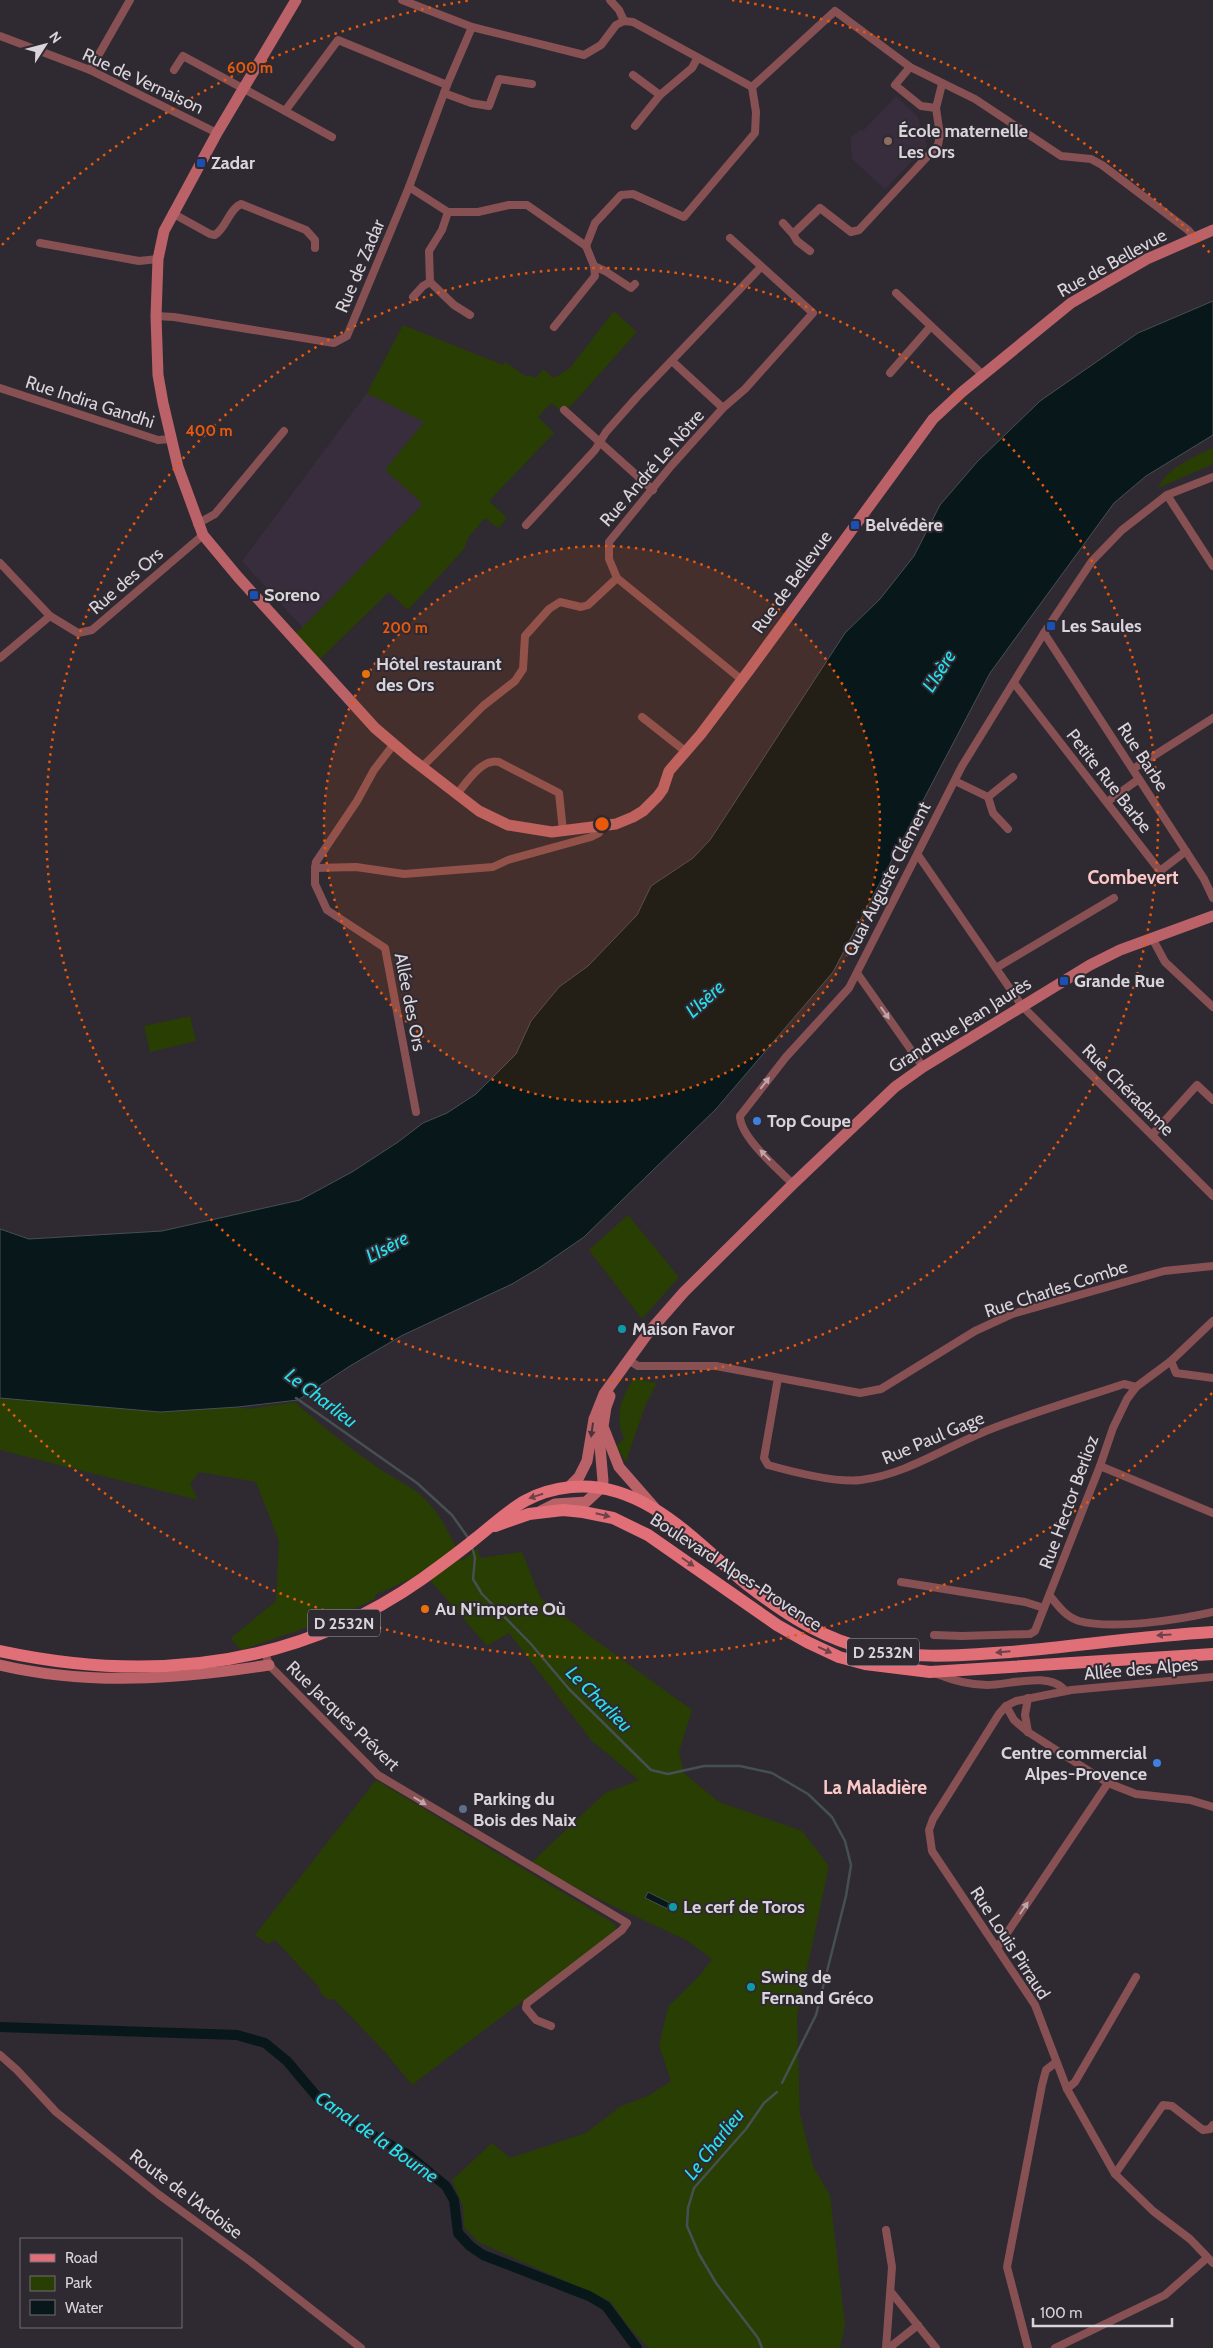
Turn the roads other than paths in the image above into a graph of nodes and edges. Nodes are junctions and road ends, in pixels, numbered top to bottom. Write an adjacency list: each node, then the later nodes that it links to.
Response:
1 (130, 0): 10 (street)
2 (296, 0): 16 (street, Rue de Bellevue)
3 (402, 0): 6 (street)
4 (610, 0): 5 (street)
5 (624, 20): 6 (street); 8 (street)
6 (472, 27): 17 (street, Rue de Zadar)
7 (0, 36): 10 (street, Rue de Vernaison)
8 (697, 58): 15 (street); 18 (street)
9 (910, 67): 14 (street); 15 (street); 19 (street)
10 (90, 70): 22 (street, Rue de Vernaison)
11 (174, 70): 16 (street)
12 (633, 74): 18 (street)
13 (532, 84): 17 (street)
14 (942, 84): 19 (street); 31 (street)
15 (752, 87): 33 (street)
16 (243, 89): 20 (street); 22 (street, Rue de Bellevue)
17 (446, 89): 20 (street); 24 (street, Rue de Zadar)
18 (660, 94): 21 (street)
19 (936, 108): 29 (street)
20 (285, 111): 23 (street)
21 (635, 126)
22 (217, 133): 26 (street, Rue de Bellevue)
23 (332, 136)
24 (409, 187): 25 (street); 44 (street, Rue de Zadar)
25 (448, 212): 33 (street); 39 (street)
26 (172, 213): 34 (street); 36 (street, Rue de Bellevue)
27 (783, 223): 29 (street)
28 (1213, 230): 31 (street, Rue de Bellevue)
29 (793, 234): 35 (street)
30 (730, 238): 38 (street)
31 (1195, 238): 49 (street, Rue de Bellevue)
32 (40, 243): 36 (street)
33 (586, 246): 37 (street)
34 (315, 248)
35 (810, 251)
36 (158, 259): 44 (street, Rue de Bellevue)
37 (594, 266): 40 (street); 46 (street)
38 (760, 268): 47 (street); 51 (street, Rue André Le Nôtre)
39 (430, 282): 42 (street); 43 (street)
40 (635, 284)
41 (896, 293): 45 (street)
42 (413, 297)
43 (470, 315)
44 (156, 316): 54 (street, Rue de Bellevue)
45 (931, 326): 48 (street); 49 (street)
46 (554, 327)
47 (672, 360): 51 (street); 55 (street)
48 (890, 373)
49 (983, 375): 68 (street, Rue de Bellevue)
50 (0, 388): 54 (street, Rue Indira Gandhi)
51 (723, 408): 57 (street, Rue André Le Nôtre)
52 (564, 410): 55 (street)
53 (284, 431): 59 (street)
54 (171, 439): 59 (street, Rue de Bellevue)
55 (600, 442): 57 (street); 60 (street)
56 (1213, 477): 58 (street, Quai Auguste Clément)
57 (652, 490): 64 (street, Rue André Le Nôtre)
58 (1167, 495): 63 (street); 66 (street, Quai Auguste Clément)
59 (197, 524): 61 (street, Rue de Bellevue)
60 (526, 525)
61 (203, 535): 65 (street, Rue des Ors); 72 (street, Rue de Bellevue)
62 (0, 563): 65 (street, Rue des Ors)
63 (1213, 566)
64 (617, 578): 68 (street); 74 (street)
65 (50, 616): 67 (street)
66 (1044, 633): 69 (street, Quai Auguste Clément); 75 (street, Rue Barbe)
67 (0, 658)
68 (742, 680): 73 (street, Rue de Bellevue)
69 (1014, 684): 78 (street, Quai Auguste Clément); 81 (street, Petite Rue Barbe)
70 (642, 717): 73 (street)
71 (1213, 718): 75 (street)
72 (394, 744): 74 (street, Rue de Bellevue); 87 (street)
73 (685, 751): 82 (street, Rue de Bellevue)
74 (422, 767): 79 (street, Rue de Bellevue)
75 (1133, 769): 77 (street, Rue Barbe)
76 (1013, 777): 80 (street)
77 (1140, 779): 81 (street); 85 (street, Rue Barbe)
78 (956, 781): 80 (street); 86 (street, Quai Auguste Clément)
79 (457, 794): 84 (street, Rue de Bellevue); 84 (street)
80 (988, 797): 83 (street)
81 (1107, 802): 85 (street, Petite Rue Barbe)
82 (602, 826): 84 (street, Rue de Bellevue); 87 (street)
83 (1008, 829)
84 (564, 831)
85 (1186, 850): 89 (street, Rue Barbe)
86 (918, 855): 92 (street, Rue Chéradame); 93 (street, Quai Auguste Clément)
87 (315, 868): 98 (street, Allée des Ors)
88 (1114, 898): 92 (street)
89 (1213, 898)
90 (1213, 916): 91 (street, Grand'Rue Jean Jaurès)
91 (1152, 938): 94 (street, Grand'Rue Jean Jaurès); 95 (street)
92 (996, 968): 94 (street, Rue Chéradame)
93 (857, 974): 96 (street, one-way to 96); 100 (street, Quai Auguste Clément, one-way to 93)
94 (1022, 1006): 96 (street, Grand'Rue Jean Jaurès); 99 (street, Rue Chéradame)
95 (1213, 1007)
96 (922, 1067): 100 (street, Grand'Rue Jean Jaurès)
97 (1213, 1100): 99 (street)
98 (416, 1112)
99 (1152, 1135): 101 (street, Rue Chéradame)
100 (793, 1184): 104 (street, Grand'Rue Jean Jaurès)
101 (1213, 1196)
102 (1213, 1266): 107 (street, Rue Charles Combe)
103 (1213, 1321): 105 (street, Rue Hector Berlioz)
104 (628, 1360): 106 (street, Grand'Rue Jean Jaurès); 107 (street, Rue Charles Combe)
105 (1171, 1362): 108 (street); 109 (street, Rue Hector Berlioz)
106 (620, 1371): 110 (street); 112 (street, one-way to 112)
107 (778, 1378): 109 (street, Rue Paul Gage)
108 (1213, 1378)
109 (1136, 1386): 111 (street, Rue Hector Berlioz)
110 (603, 1424): 113 (street); 114 (street)
111 (1100, 1466): 116 (street); 119 (street, Rue Hector Berlioz)
112 (569, 1488): 113 (main road, D 2532N); 117 (main road, D 2532N, one-way to 117)
113 (600, 1488): 114 (main road, Boulevard Alpes-Provence / D 2532N); 115 (street, D 2532N)
114 (657, 1510): 122 (main road, Boulevard Alpes-Provence / D 2532N, one-way to 114)
115 (537, 1513): 117 (main road, D 2532N); 129 (main road, Boulevard Alpes-Provence / D 2532N, one-way to 129)
116 (1213, 1513)
117 (478, 1537): 125 (main road, D 2532N)
118 (901, 1582): 120 (street)
119 (1050, 1596): 120 (street, Rue Hector Berlioz); 121 (street)
120 (1044, 1608): 123 (street, Rue Hector Berlioz)
121 (1213, 1612)
122 (1213, 1632)
123 (934, 1635)
124 (0, 1652): 125 (main road, D 2532N)
125 (266, 1652): 128 (street, Rue Jacques Prévert)
126 (1213, 1654): 129 (main road, Boulevard Alpes-Provence / D 2532N)
127 (0, 1665): 128 (street)
128 (269, 1665): 139 (street, Rue Jacques Prévert, one-way to 139)
129 (930, 1672): 131 (street, Allée des Alpes)
130 (1213, 1677): 131 (street, Allée des Alpes)
131 (1068, 1690): 132 (street)
132 (1028, 1698): 133 (street); 134 (street)
133 (1006, 1706): 134 (street); 137 (street, Rue Louis Pirraud)
134 (1028, 1732): 135 (street)
135 (1108, 1783): 136 (street); 137 (street, one-way to 135)
136 (1213, 1807)
137 (997, 1948): 141 (street, Rue Louis Pirraud)
138 (1136, 1977): 142 (street)
139 (551, 2026)
140 (0, 2055): 149 (street, Route de l'Ardoise)
141 (1056, 2063): 142 (street, Rue Louis Pirraud); 152 (street)
142 (1066, 2089): 144 (street, Rue Louis Pirraud)
143 (1213, 2125): 144 (street)
144 (1115, 2174): 146 (street, Rue Louis Pirraud)
145 (886, 2230): 147 (street)
146 (1210, 2260): 153 (street)
147 (891, 2292): 148 (street); 150 (street)
148 (918, 2326): 150 (street); 151 (street)
149 (362, 2348)
150 (888, 2348)
151 (936, 2348)
152 (1028, 2348)
153 (1055, 2348)

